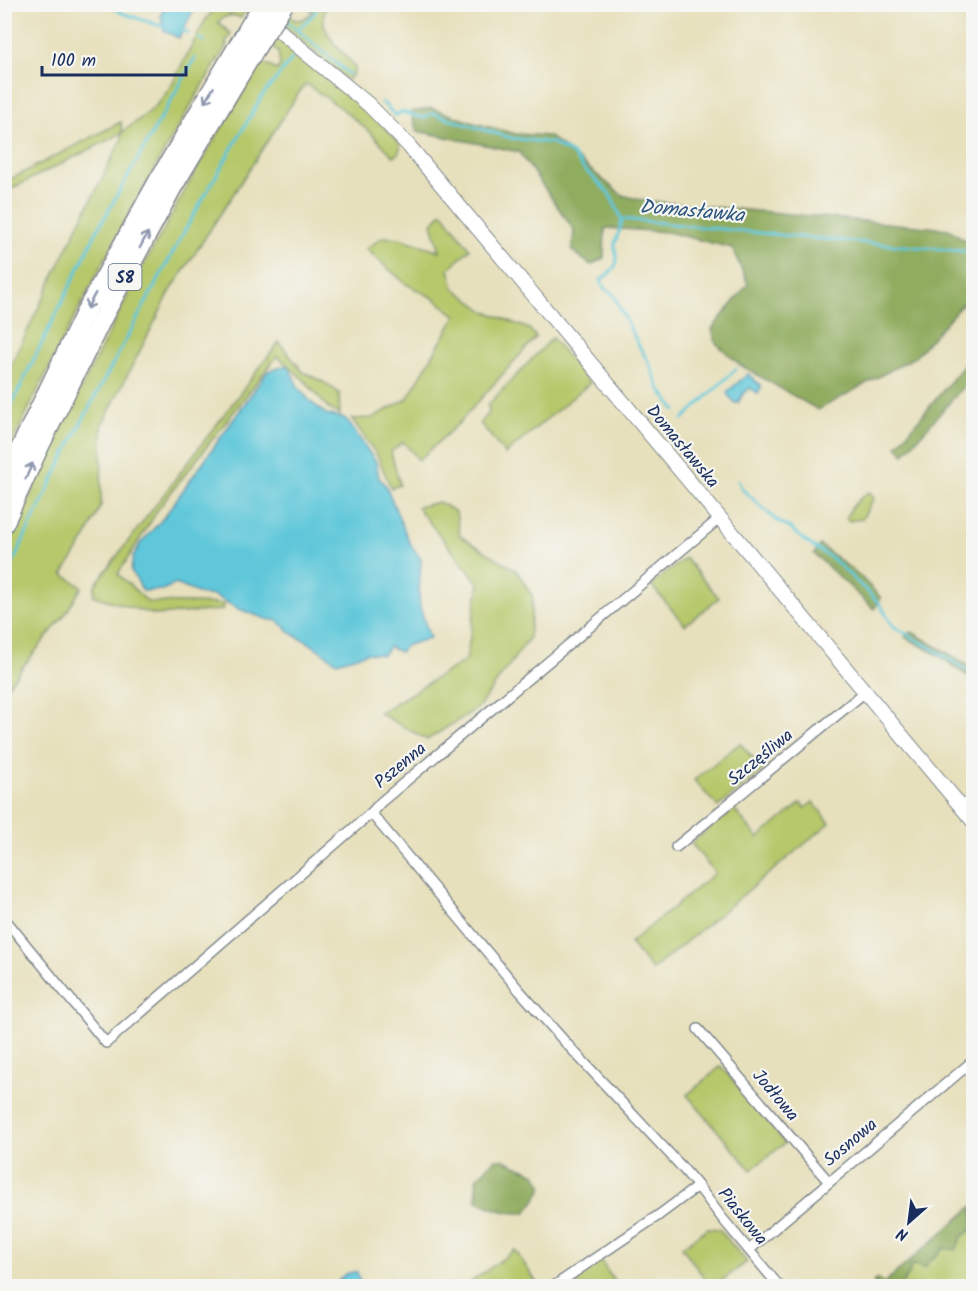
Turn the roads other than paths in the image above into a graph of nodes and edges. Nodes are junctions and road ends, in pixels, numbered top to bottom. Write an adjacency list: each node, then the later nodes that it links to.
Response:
1 (254, 4): 6 (street, Domasławska)
2 (263, 4): 4 (highway, S8, bridge)
3 (284, 4): 4 (highway, S8, bridge)
4 (256, 33): 5 (highway, S8, one-way to 5); 7 (highway, S8, one-way to 4)
5 (4, 482)
6 (720, 518): 8 (street, Domasławska); 9 (street, Pszenna)
7 (4, 524)
8 (865, 692): 10 (street, Domasławska); 11 (street, Szczęśliwa)
9 (371, 813): 12 (street, Pszenna); 16 (street, Piaskowa)
10 (974, 822)
11 (676, 847)
12 (4, 918)
13 (698, 1029): 15 (street, Jodłowa)
14 (974, 1060): 15 (street, Sosnowa)
15 (829, 1182): 17 (street, Sosnowa)
16 (698, 1186): 17 (street, Piaskowa); 18 (street)
17 (749, 1250): 19 (street, Piaskowa)
18 (554, 1287)
19 (780, 1287)

